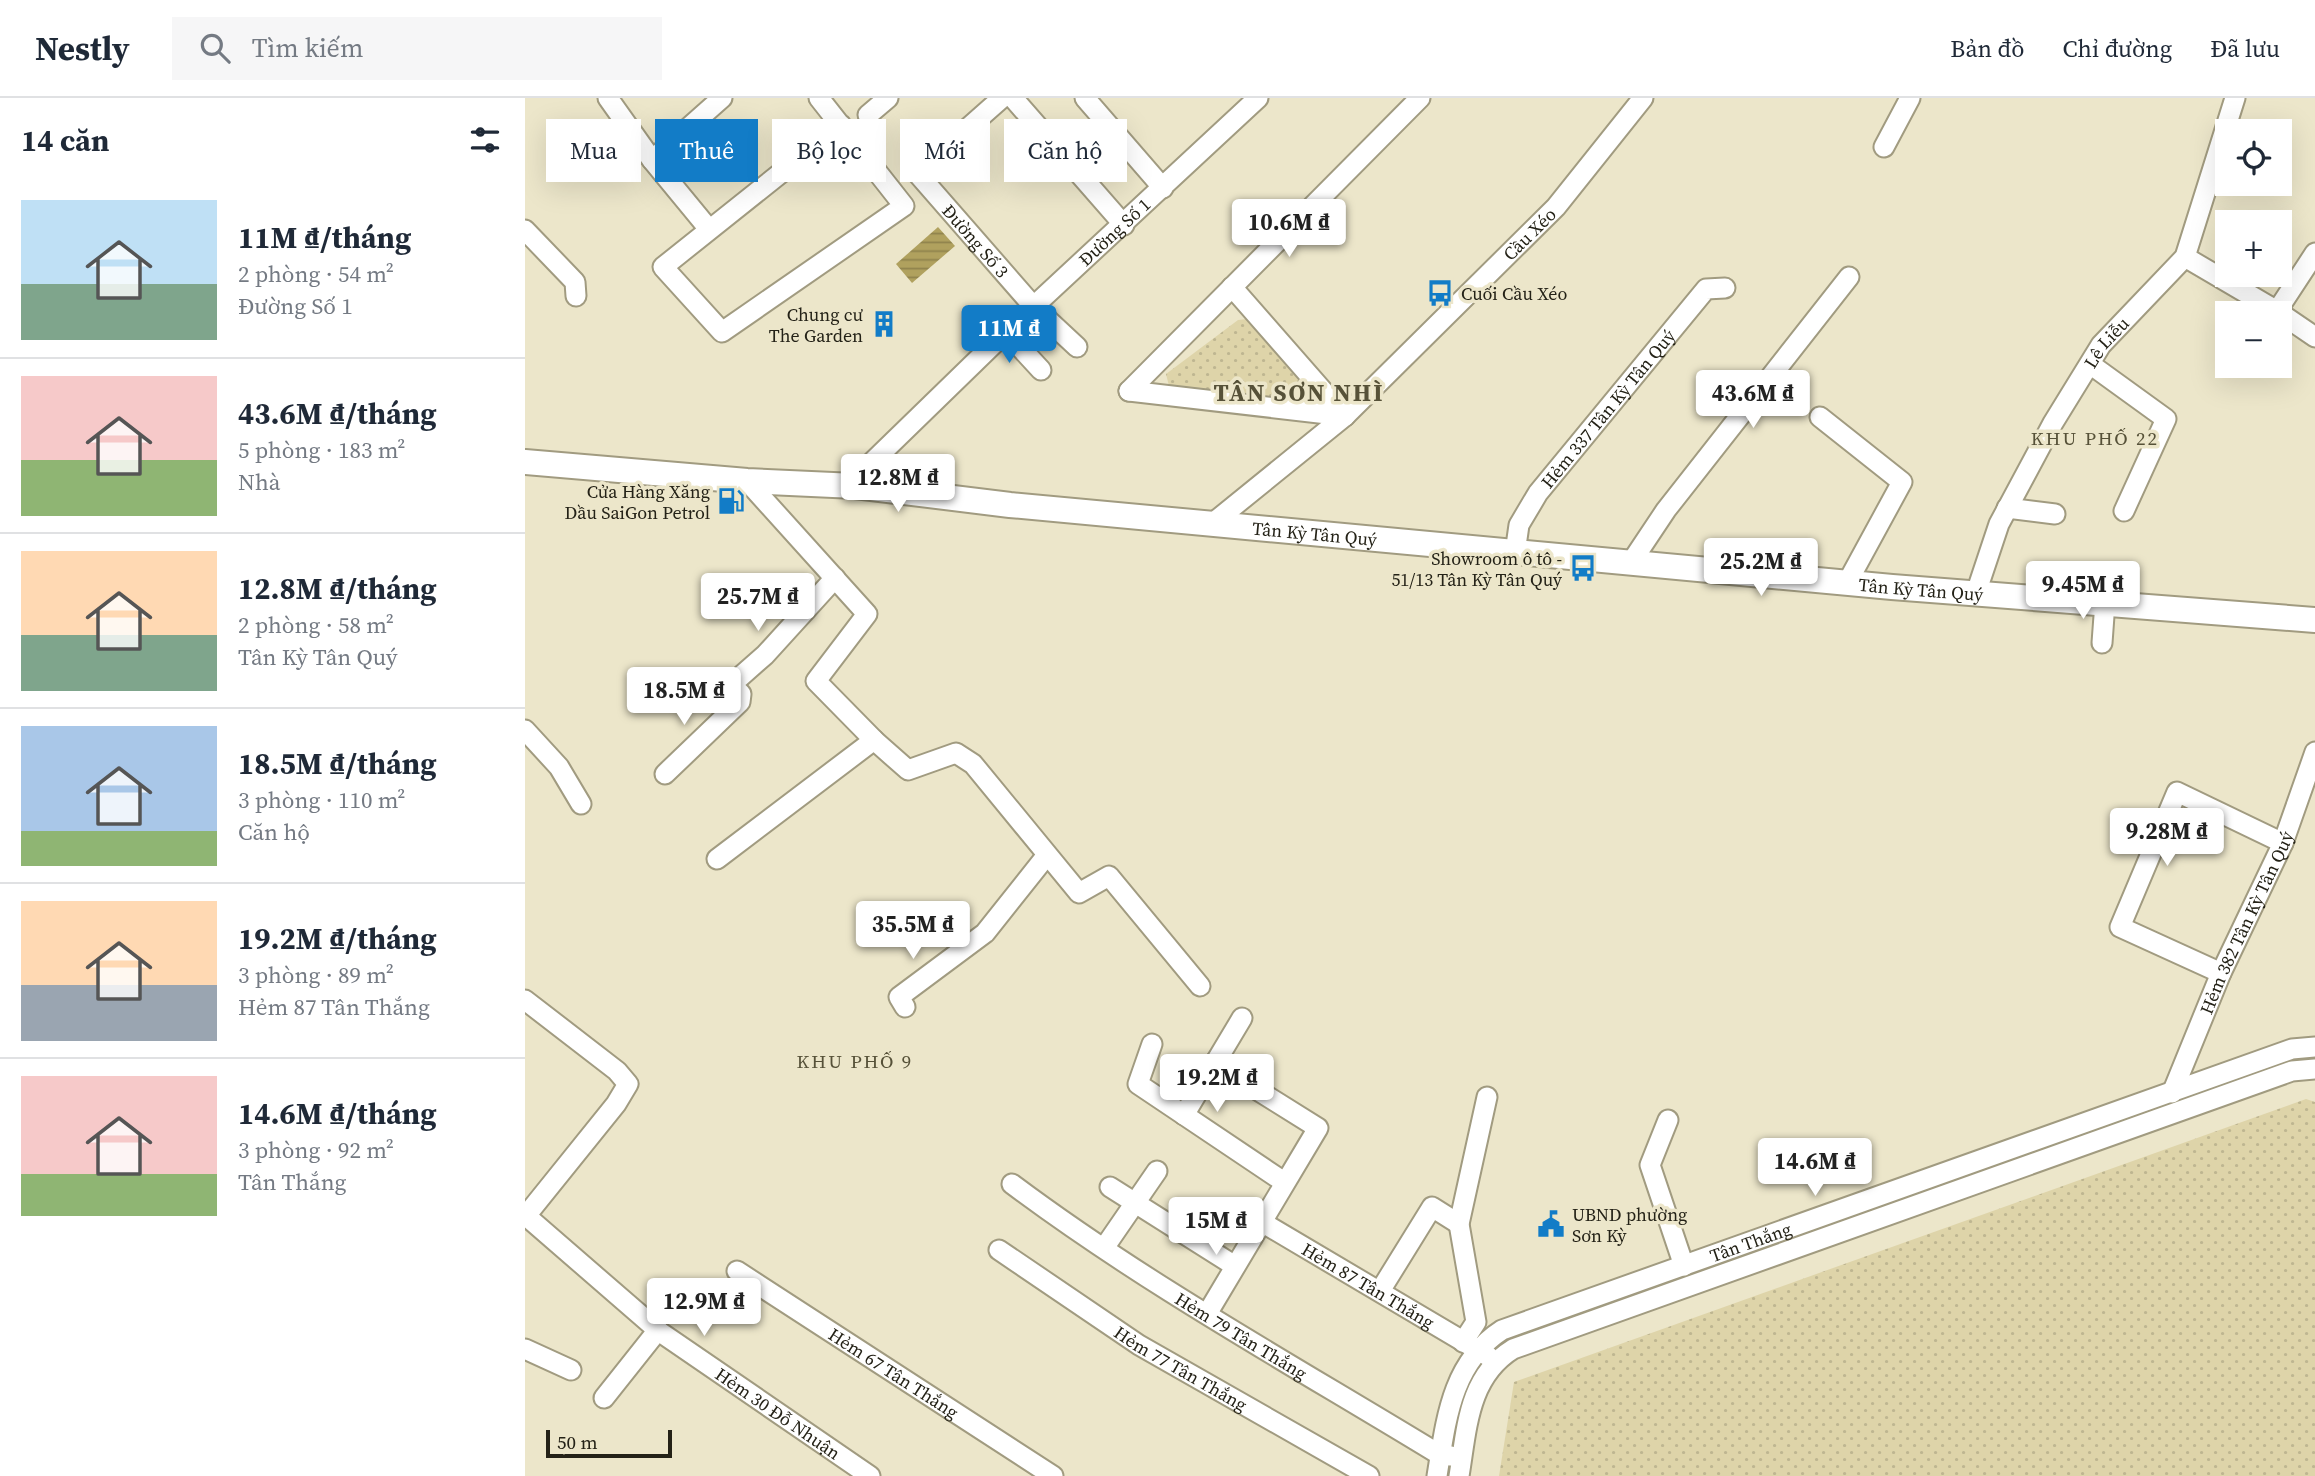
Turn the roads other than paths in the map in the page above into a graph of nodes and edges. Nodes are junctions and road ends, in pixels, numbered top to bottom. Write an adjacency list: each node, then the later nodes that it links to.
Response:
1 (608, 98): 16 (street)
2 (722, 98): 16 (street)
3 (819, 98): 14 (street)
4 (888, 98): 13 (street)
5 (1002, 98): 32 (street, Đường Số 3)
6 (1013, 98): 20 (street)
7 (1085, 98): 19 (street)
8 (1420, 98): 27 (street)
9 (1643, 98): 39 (street, Cầu Xéo)
10 (1910, 98): 15 (street)
11 (2235, 98): 24 (street, Lê Liễu)
12 (1250, 101): 19 (street, Đường Số 1)
13 (868, 116)
14 (836, 119)
15 (1884, 147)
16 (652, 160): 21 (street)
17 (772, 178): 21 (street)
18 (885, 182): 21 (street)
19 (1163, 188): 20 (street, Đường Số 1)
20 (1124, 225): 32 (street, Đường Số 1)
21 (708, 228)
22 (525, 230): 29 (street)
23 (2315, 253): 26 (street)
24 (2185, 257): 30 (street); 37 (street, Lê Liễu)
25 (1849, 277): 49 (street)
26 (2308, 281): 31 (street)
27 (1233, 287): 39 (street); 39 (street)
28 (1725, 288): 48 (street, Hẻm 337 Tân Kỳ Tân Quý)
29 (576, 296)
30 (2260, 301)
31 (2287, 301)
32 (1034, 307): 34 (street, Đường Số 1); 36 (street, Đường Số 3)
33 (2292, 321): 35 (street)
34 (1006, 332): 38 (street); 43 (street, Đường Số 1)
35 (2315, 337)
36 (1077, 347)
37 (2090, 364): 44 (street, Lê Liễu); 45 (street)
38 (1041, 370)
39 (1345, 416): 47 (street, Cầu Xéo)
40 (1820, 417): 51 (street)
41 (525, 461): 42 (main road, Tân Kỳ Tân Quý)
42 (747, 481): 43 (main road, Tân Kỳ Tân Quý); 50 (street)
43 (855, 486): 47 (main road, Tân Kỳ Tân Quý)
44 (2007, 508): 46 (street); 52 (street, Lê Liễu)
45 (2124, 511)
46 (2055, 514)
47 (1213, 523): 48 (main road, Tân Kỳ Tân Quý)
48 (1515, 553): 49 (main road, Tân Kỳ Tân Quý)
49 (1630, 564): 51 (main road, Tân Kỳ Tân Quý)
50 (835, 578): 56 (street); 59 (street)
51 (1847, 583): 52 (main road, Tân Kỳ Tân Quý)
52 (1976, 593): 53 (main road, Tân Kỳ Tân Quý)
53 (2105, 602): 54 (main road, Tân Kỳ Tân Quý); 55 (street)
54 (2315, 620)
55 (2102, 643)
56 (729, 682): 57 (street); 61 (street)
57 (695, 700)
58 (525, 730): 62 (street)
59 (874, 740): 64 (street); 65 (street)
60 (2315, 752): 63 (street, Hẻm 382 Tân Kỳ Tân Quý)
61 (664, 774)
62 (581, 804)
63 (2283, 843): 66 (street, Hẻm 382 Tân Kỳ Tân Quý); 66 (street)
64 (1047, 855): 67 (street); 69 (street)
65 (717, 859)
66 (2221, 973): 75 (street, Hẻm 382 Tân Kỳ Tân Quý)
67 (1201, 986)
68 (525, 1000): 84 (street)
69 (905, 1007)
70 (1242, 1018): 73 (street)
71 (1152, 1044): 77 (street)
72 (2315, 1047): 75 (street, Tân Thắng)
73 (1213, 1063): 77 (street); 80 (street)
74 (2315, 1069): 97 (street, Tân Thắng)
75 (2172, 1093): 90 (street, Tân Thắng)
76 (1487, 1097): 86 (street)
77 (1184, 1115): 80 (street)
78 (1668, 1120): 90 (street)
79 (1157, 1171): 83 (street)
80 (1284, 1182): 85 (street)
81 (1012, 1184): 87 (street, Hẻm 79 Tân Thắng)
82 (1110, 1187): 83 (street)
83 (1136, 1205): 87 (street); 89 (street)
84 (525, 1216): 94 (street, Hẻm 30 Đỗ Nhuận)
85 (1260, 1220): 89 (street); 92 (street, Hẻm 87 Tân Thắng)
86 (1459, 1224): 92 (street); 95 (street)
87 (1104, 1248): 93 (street, Hẻm 79 Tân Thắng)
88 (999, 1250): 104 (street, Hẻm 77 Tân Thắng)
89 (1235, 1266): 93 (street)
90 (1684, 1266): 95 (street, Tân Thắng)
91 (737, 1271): 103 (street, Hẻm 67 Tân Thắng)
92 (1380, 1291): 95 (street, Hẻm 87 Tân Thắng)
93 (1207, 1314): 100 (street, Hẻm 79 Tân Thắng)
94 (658, 1330): 99 (street); 102 (street, Hẻm 30 Đỗ Nhuận)
95 (1470, 1346): 97 (street, Hẻm 87 Tân Thắng); 100 (street, Tân Thắng)
96 (525, 1349): 98 (street)
97 (1495, 1360): 101 (street)
98 (571, 1370)
99 (604, 1398)
100 (1440, 1455): 101 (street); 105 (street, Tân Thắng)
101 (1461, 1467)
102 (870, 1476)
103 (1053, 1476)
104 (1369, 1476)
105 (1437, 1476)

